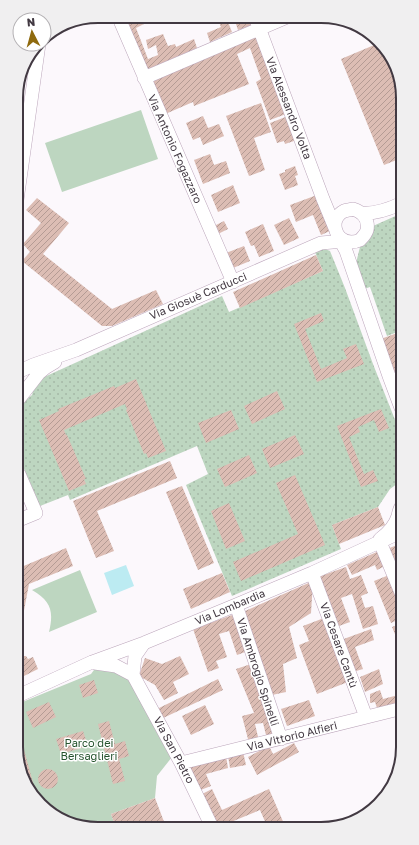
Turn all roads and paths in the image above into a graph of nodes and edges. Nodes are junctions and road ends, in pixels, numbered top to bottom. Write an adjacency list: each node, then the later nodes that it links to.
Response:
1 (121, 23): 4 (street, Via Antonio Fogazzaro)
2 (257, 23): 4 (street); 6 (street, Via Alessandro Volta)
3 (38, 54): 5 (street)
4 (144, 78): 11 (street, Via Antonio Fogazzaro)
5 (23, 157)
6 (323, 199): 8 (street); 10 (street, Via Alessandro Volta)
7 (396, 206): 9 (street)
8 (343, 212): 9 (street); 10 (street)
9 (364, 218): 10 (street)
10 (342, 237): 11 (street, Via Giosuè Carducci); 15 (street)
11 (233, 282): 12 (street, Via Giosuè Carducci)
12 (76, 350): 13 (street, Via Giosuè Carducci); 14 (street, Via Giosuè Carducci)
13 (23, 370)
14 (23, 393)
15 (396, 396)
16 (23, 483): 17 (street)
17 (23, 518)
18 (396, 522): 21 (street, Via Lombardia)
19 (396, 535): 20 (street, Via Lombardia)
20 (380, 542): 21 (street, Via Lombardia); 23 (street)
21 (367, 548): 22 (street, Via Lombardia)
22 (312, 573): 24 (street, Via Lombardia); 30 (street, Via Cesare Cantù)
23 (396, 581)
24 (236, 605): 25 (street, Via Lombardia); 31 (street, Via Ambrogio Spinelli)
25 (144, 643): 26 (street, Via Lombardia); 27 (street)
26 (92, 662): 27 (street); 28 (street, Via Lombardia)
27 (132, 675): 32 (street, Via San Pietro)
28 (23, 694)
29 (396, 710): 30 (street, Via Vittorio Alfieri)
30 (366, 718): 31 (street, Via Vittorio Alfieri)
31 (281, 739): 32 (street, Via Vittorio Alfieri)
32 (181, 763): 33 (street, Via San Pietro)
33 (210, 822)

